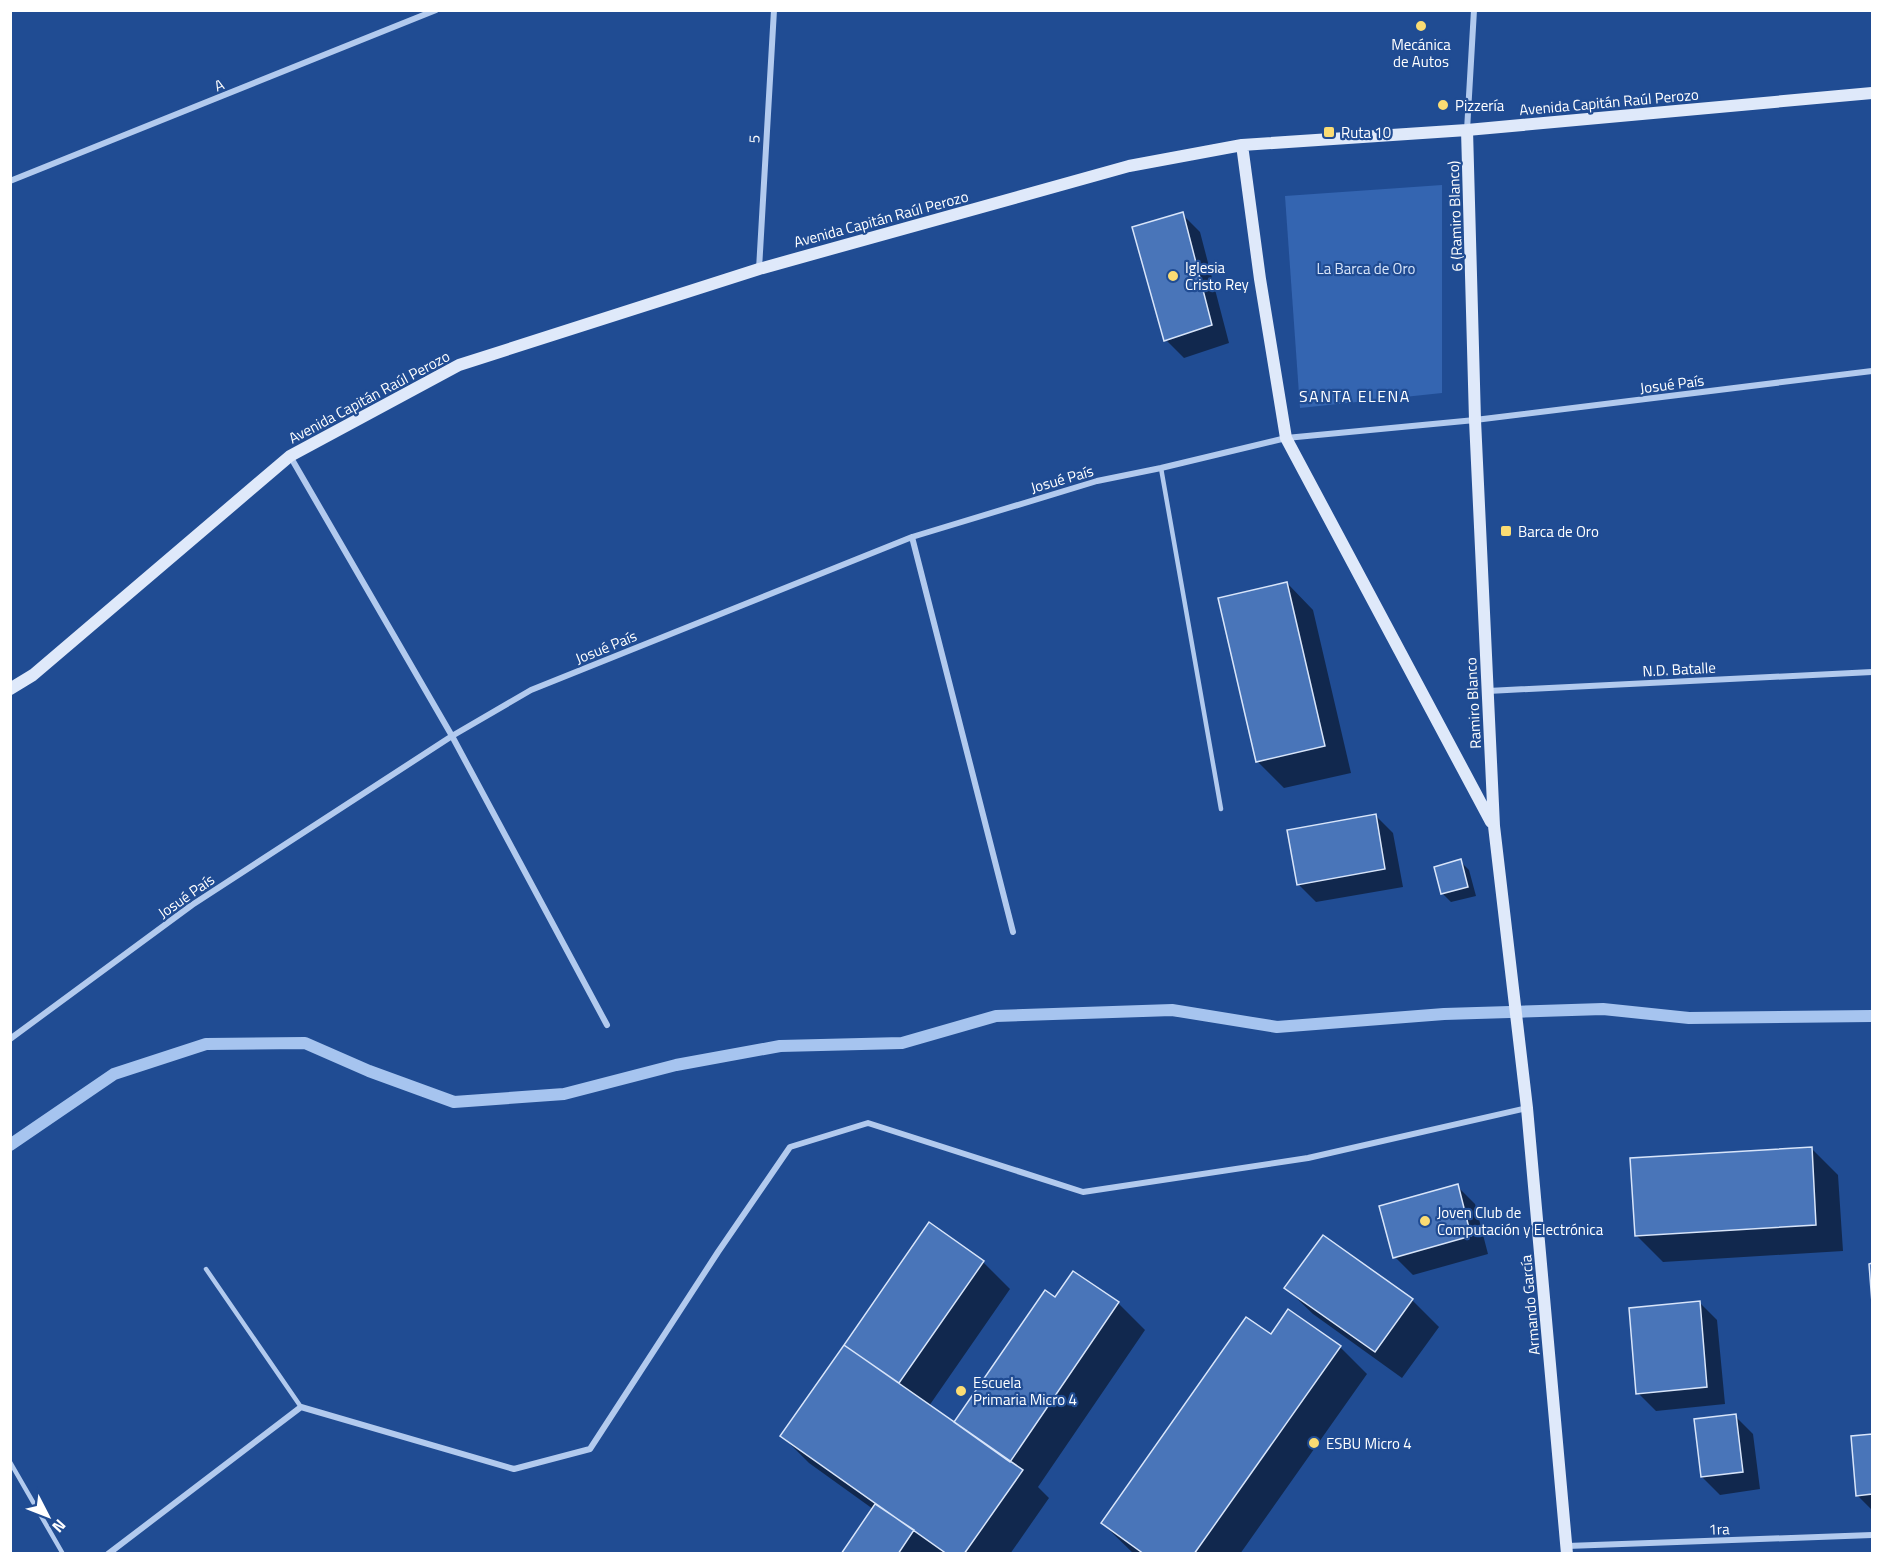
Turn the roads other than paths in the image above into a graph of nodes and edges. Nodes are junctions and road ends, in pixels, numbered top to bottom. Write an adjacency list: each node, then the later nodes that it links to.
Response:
1 (436, 10): 7 (street, A)
2 (774, 10): 8 (street, 5)
3 (1474, 10): 5 (street, 6 (Ramiro Blanco))
4 (1872, 93): 5 (main road, Avenida Capitán Raúl Perozo)
5 (1467, 130): 6 (main road, Avenida Capitán Raúl Perozo); 10 (main road, 6 (Ramiro Blanco))
6 (1242, 146): 8 (main road, Avenida Capitán Raúl Perozo); 11 (main road)
7 (10, 181)
8 (759, 268): 12 (main road, Avenida Capitán Raúl Perozo)
9 (1872, 371): 10 (street, Josué País)
10 (1475, 420): 11 (street, Josué País); 17 (main road, Ramiro Blanco)
11 (1286, 438): 13 (street, Josué País); 20 (main road)
12 (290, 456): 16 (main road, Avenida Capitán Raúl Perozo); 18 (street)
13 (1161, 468): 14 (street, Josué País); 19 (lane)
14 (912, 537): 18 (street, Josué País); 21 (street)
15 (1872, 672): 17 (street, N.D. Batalle)
16 (10, 688)
17 (1488, 691): 20 (main road, Ramiro Blanco)
18 (452, 736): 23 (street); 24 (street, Josué País)
19 (1221, 810)
20 (1494, 826): 22 (main road, Ramiro Blanco)
21 (1013, 932)
22 (1512, 983): 25 (main road, Armando García)
23 (607, 1025)
24 (10, 1040)
25 (1527, 1108): 27 (street); 30 (main road, Armando García)
26 (206, 1269): 27 (lane)
27 (301, 1407): 32 (street)
28 (10, 1462): 31 (lane)
29 (1872, 1535): 30 (street, 1ra)
30 (1567, 1550)
31 (63, 1554)
32 (108, 1554)

